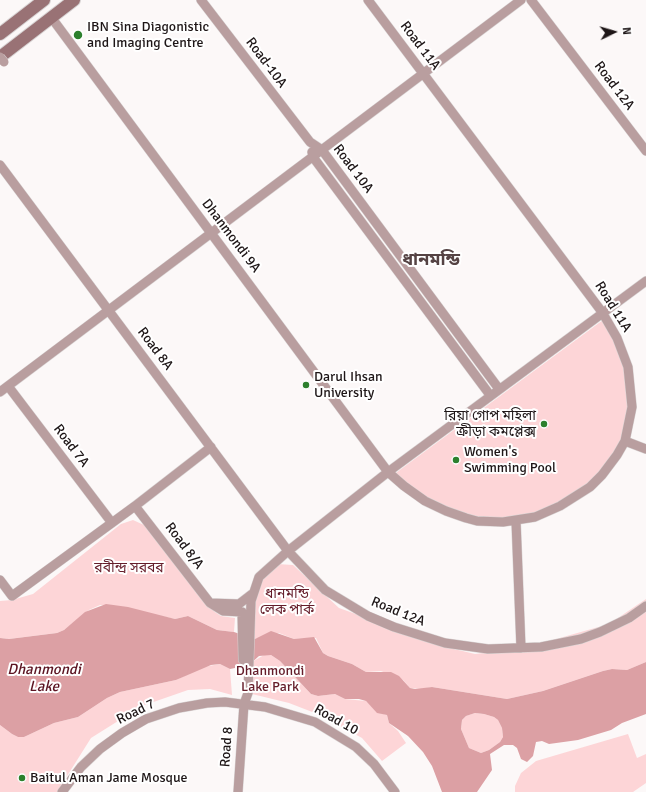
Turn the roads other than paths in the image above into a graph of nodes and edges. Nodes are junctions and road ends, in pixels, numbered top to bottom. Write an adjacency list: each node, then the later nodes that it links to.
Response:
1 (44, 0): 8 (main road)
2 (74, 0): 7 (main road)
3 (201, 0): 11 (street, Road-10A)
4 (368, 0): 10 (street, Road 11A)
5 (521, 0): 10 (street)
6 (531, 0): 13 (street, Road 12A)
7 (51, 17): 9 (main road); 16 (street, Dhanmondi 9A)
8 (0, 34)
9 (1, 58)
10 (423, 74): 12 (street); 19 (street, Road 11A)
11 (310, 142): 12 (street, Road 10A); 14 (street, Road 10A)
12 (322, 150): 14 (street); 21 (street, Road 10A)
13 (646, 151)
14 (313, 157): 16 (street); 23 (street, Road 10A)
15 (0, 164): 18 (street, Road 8A)
16 (212, 233): 18 (street); 27 (street, Dhanmondi 9A)
17 (646, 281): 19 (street)
18 (109, 310): 20 (street); 25 (street, Road 8A)
19 (602, 312): 21 (street); 24 (street, Road 11A)
20 (8, 386): 22 (street); 30 (street, Road 7A)
21 (499, 388): 23 (street)
22 (0, 392)
23 (490, 395): 27 (street)
24 (624, 441): 26 (street); 29 (street, Road 11A)
25 (211, 447): 28 (street); 31 (street, Road 8A)
26 (646, 449)
27 (388, 472): 29 (street, Road 11A); 31 (street)
28 (135, 506): 30 (street); 34 (street, Road 8/A)
29 (516, 521): 37 (street)
30 (112, 523): 32 (street)
31 (288, 550): 33 (street); 37 (street, Road 12A)
32 (0, 580)
33 (252, 594): 34 (street); 36 (street)
34 (210, 602): 36 (street, Road 8/A)
35 (646, 606): 37 (street, Road 12A)
36 (246, 614): 38 (street)
37 (521, 648)
38 (245, 697): 39 (street, Road 7); 40 (street, Road 8); 41 (street, Road 10)
39 (62, 792)
40 (238, 792)
41 (395, 792)

